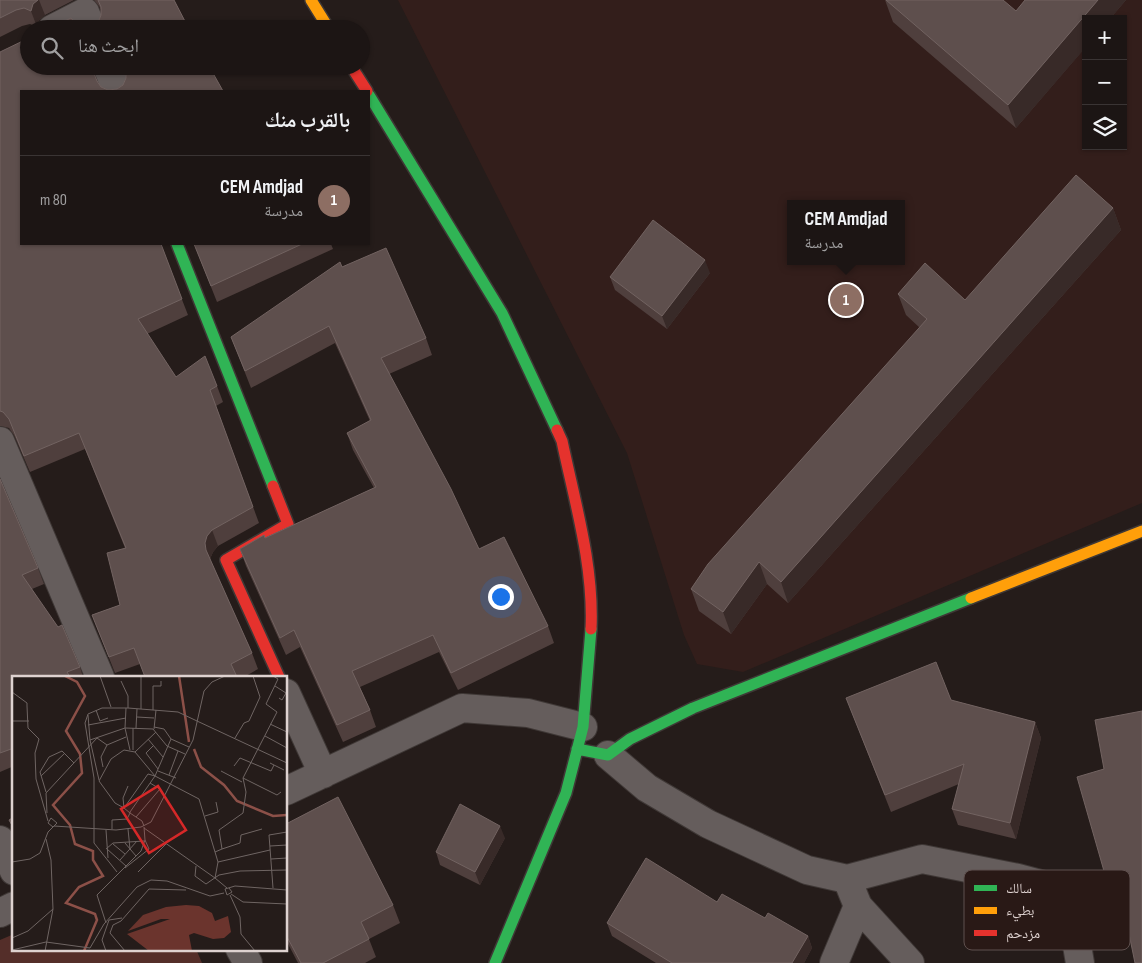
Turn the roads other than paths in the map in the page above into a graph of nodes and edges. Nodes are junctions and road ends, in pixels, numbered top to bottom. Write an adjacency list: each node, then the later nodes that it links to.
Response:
1 (311, 0): 4 (street)
2 (69, 20): 3 (street)
3 (88, 20)
4 (323, 20)
5 (111, 75): 7 (street)
6 (357, 75): 8 (street)
7 (117, 90)
8 (366, 90)
9 (370, 97): 16 (street)
10 (177, 245): 14 (street)
11 (0, 441): 13 (street)
12 (1142, 531): 17 (street)
13 (100, 676)
14 (279, 676)
15 (288, 697): 18 (street)
16 (580, 738): 17 (street); 18 (street); 32 (street)
17 (608, 755): 23 (street)
18 (323, 774): 19 (street)
19 (288, 790)
20 (0, 840): 21 (street)
21 (12, 867)
22 (978, 870): 23 (street)
23 (847, 879): 26 (street)
24 (0, 890): 25 (street)
25 (12, 894)
26 (858, 906): 33 (street); 34 (street)
27 (12, 907): 28 (street)
28 (0, 913)
29 (241, 950): 31 (street)
30 (1078, 950): 35 (street)
31 (248, 963)
32 (495, 963)
33 (834, 963)
34 (910, 963)
35 (1080, 963)

